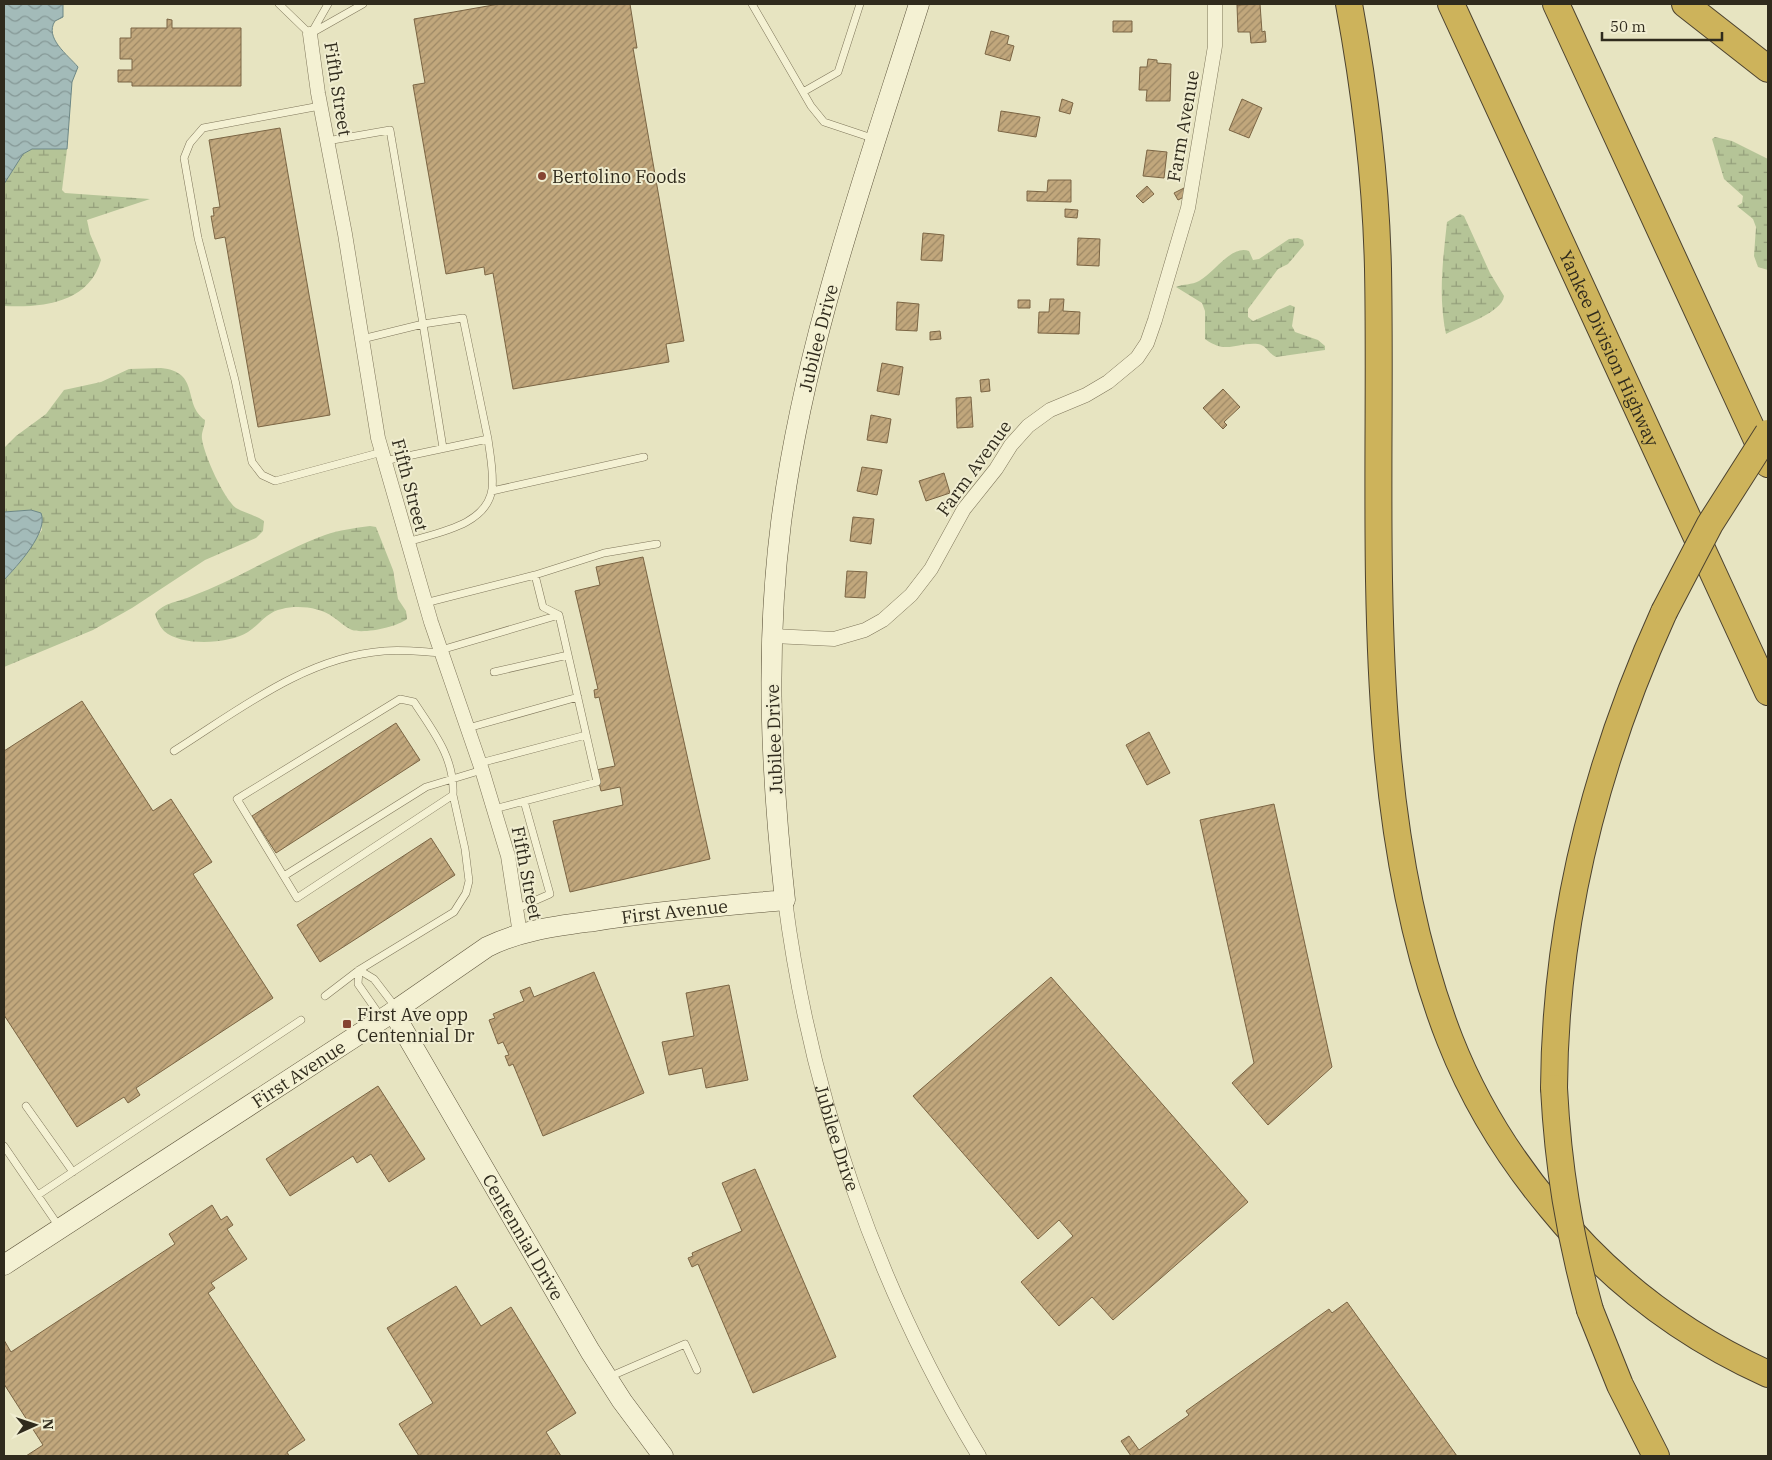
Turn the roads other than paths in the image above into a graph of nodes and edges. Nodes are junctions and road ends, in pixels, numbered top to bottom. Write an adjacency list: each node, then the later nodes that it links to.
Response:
1 (279, 4): 12 (lane)
2 (328, 4): 12 (lane)
3 (363, 4): 12 (lane)
4 (752, 4): 14 (lane)
5 (860, 4): 14 (lane)
6 (919, 4): 16 (street, Jubilee Drive)
7 (1215, 4): 32 (street, Farm Avenue)
8 (1349, 4): 61 (highway)
9 (1451, 4): 36 (highway, Yankee Division Highway)
10 (1556, 4): 25 (highway)
11 (1685, 4): 13 (highway)
12 (310, 34): 15 (street, Fifth Street)
13 (1768, 69)
14 (803, 92): 16 (lane)
15 (320, 106): 17 (street, Fifth Street); 23 (lane)
16 (876, 140): 32 (street, Jubilee Drive)
17 (327, 141): 18 (lane); 19 (street, Fifth Street)
18 (423, 324): 19 (lane); 21 (lane); 22 (lane)
19 (362, 340): 23 (street, Fifth Street)
20 (1768, 433): 65 (highway, bridge)
21 (488, 439): 22 (lane); 26 (lane)
22 (443, 448): 23 (lane)
23 (383, 457): 27 (street, Fifth Street)
24 (644, 457): 26 (lane)
25 (1768, 464)
26 (492, 491): 27 (lane)
27 (407, 542): 30 (street, Fifth Street)
28 (657, 544): 29 (lane)
29 (535, 574): 30 (lane); 31 (lane)
30 (425, 603): 33 (street, Fifth Street)
31 (559, 614): 33 (lane); 34 (lane)
32 (773, 636): 47 (street, Jubilee Drive)
33 (441, 652): 38 (street, Fifth Street); 40 (lane)
34 (568, 655): 35 (lane); 37 (lane)
35 (494, 672)
36 (1768, 692)
37 (578, 697): 38 (lane); 39 (lane)
38 (468, 728): 41 (street, Fifth Street)
39 (586, 735): 41 (lane); 44 (lane)
40 (174, 751)
41 (481, 767): 42 (lane); 45 (street, Fifth Street)
42 (454, 778): 43 (lane); 46 (lane); 46 (lane)
43 (453, 795): 46 (lane); 50 (lane)
44 (524, 801): 45 (lane); 48 (lane)
45 (494, 809): 48 (street, Fifth Street)
46 (284, 876)
47 (785, 900): 49 (street, First Avenue); 64 (street, Jubilee Drive)
48 (516, 909): 49 (street, Fifth Street)
49 (520, 934): 52 (street, First Avenue)
50 (359, 970): 51 (lane); 52 (lane); 52 (lane)
51 (325, 996)
52 (391, 1013): 58 (street, First Avenue); 62 (street, Centennial Drive)
53 (301, 1020): 56 (lane)
54 (26, 1106): 56 (lane)
55 (4, 1146): 57 (lane)
56 (73, 1172): 57 (lane)
57 (38, 1195): 58 (lane)
58 (60, 1228): 59 (street, First Avenue)
59 (4, 1265)
60 (697, 1370): 62 (lane)
61 (1768, 1374)
62 (607, 1378): 63 (street, Centennial Drive)
63 (663, 1456)
64 (979, 1456)
65 (1656, 1456)

